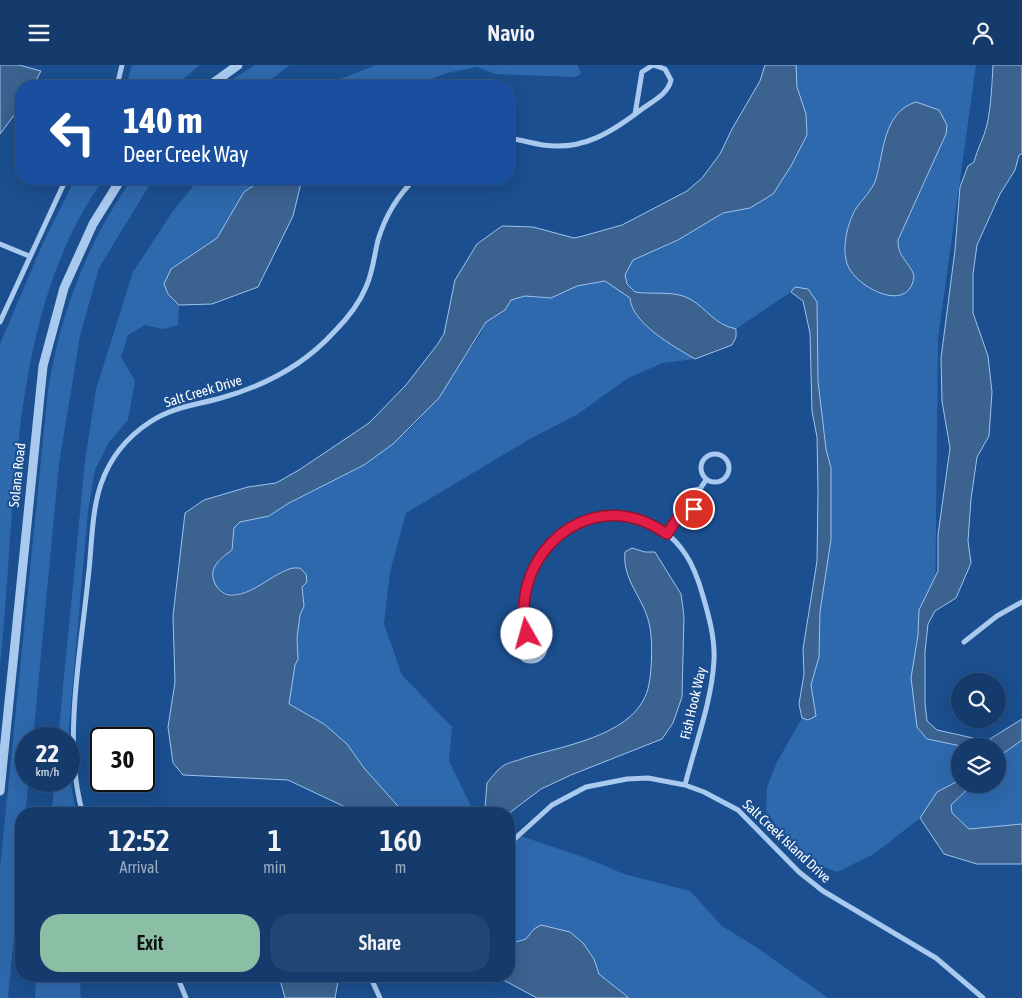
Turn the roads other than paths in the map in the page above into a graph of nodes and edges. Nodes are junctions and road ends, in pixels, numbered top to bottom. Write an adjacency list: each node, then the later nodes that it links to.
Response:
1 (122, 65): 3 (street)
2 (238, 65): 4 (street)
3 (118, 80)
4 (217, 80)
5 (635, 114): 5 (street); 6 (street)
6 (515, 139)
7 (63, 185): 11 (street)
8 (117, 185): 21 (street, Solana Road)
9 (410, 185): 22 (street, Salt Creek Drive)
10 (0, 243): 11 (street)
11 (30, 256): 12 (street)
12 (0, 322)
13 (706, 480): 13 (street); 14 (street)
14 (700, 489): 15 (street); 15 (street)
15 (678, 517): 16 (street)
16 (667, 534): 18 (street, Fish Hook Way); 20 (street, Fish Hook Way)
17 (1022, 602): 19 (street)
18 (527, 634): 18 (street)
19 (964, 642)
20 (685, 785): 23 (street, Salt Creek Island Drive); 28 (street, Salt Creek Island Drive)
21 (0, 791)
22 (82, 807)
23 (515, 839)
24 (179, 982): 26 (street)
25 (373, 982): 27 (street)
26 (186, 998)
27 (380, 998)
28 (983, 998)

